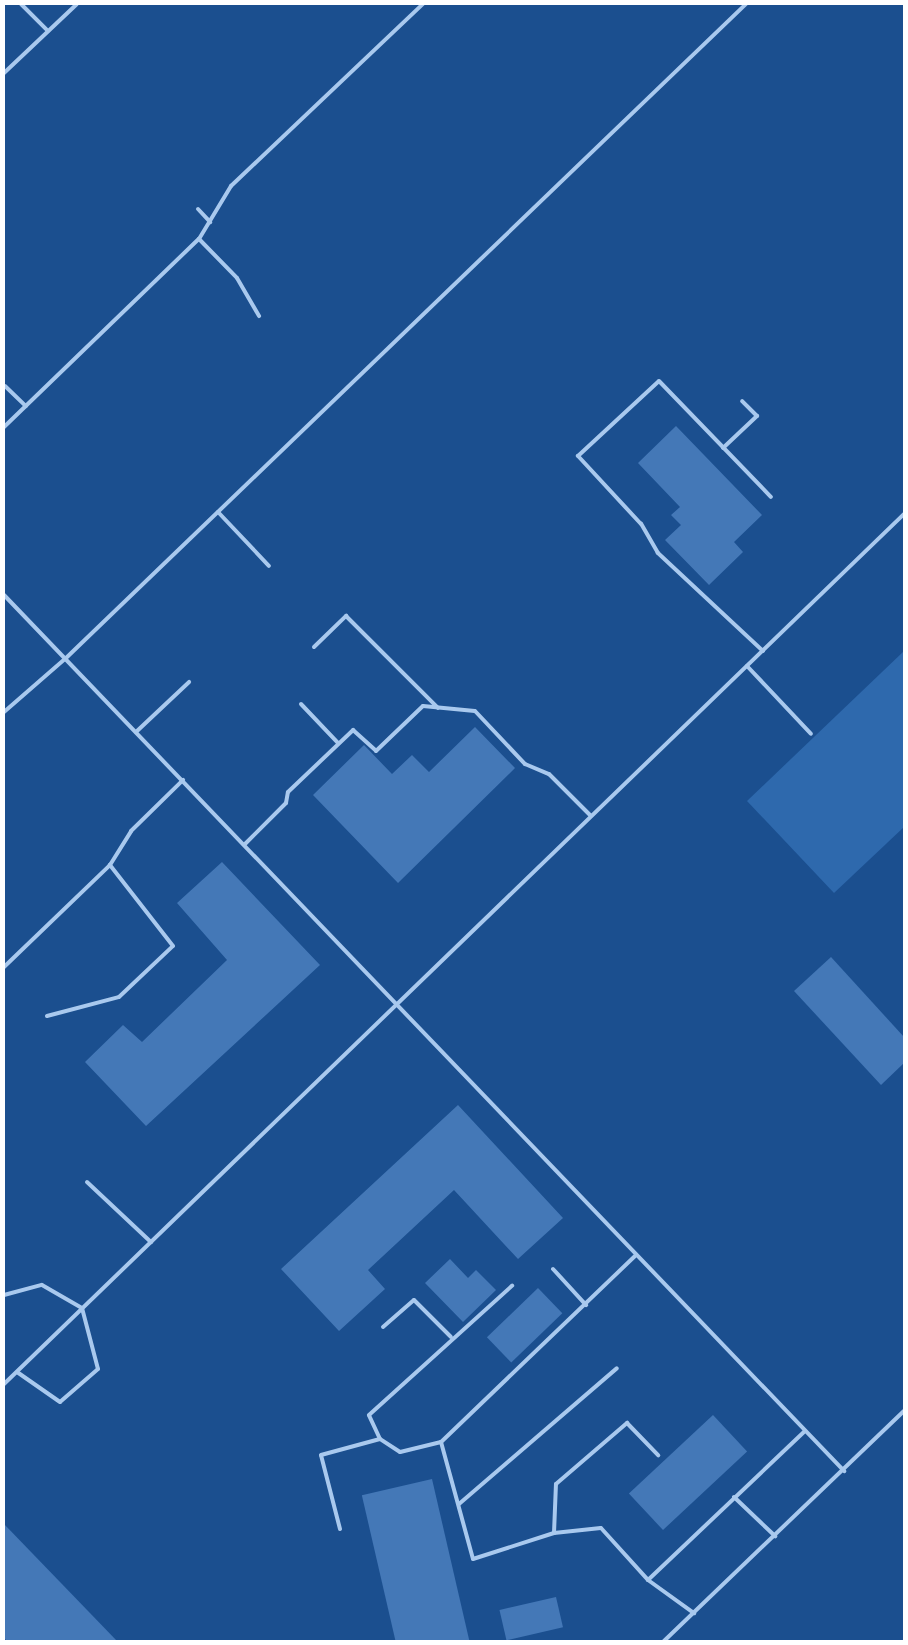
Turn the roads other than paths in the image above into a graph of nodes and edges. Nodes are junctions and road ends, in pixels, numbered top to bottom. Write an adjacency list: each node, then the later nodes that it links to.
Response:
1 (22, 4): 5 (lane)
2 (77, 4): 5 (lane)
3 (423, 4): 8 (lane)
4 (746, 4): 17 (lane)
5 (48, 31): 6 (lane)
6 (4, 73)
7 (198, 209): 8 (lane)
8 (210, 222): 9 (lane)
9 (199, 239): 10 (lane); 13 (lane)
10 (259, 316)
11 (5, 386): 13 (lane)
12 (742, 401): 15 (lane)
13 (26, 406): 14 (lane)
14 (4, 427)
15 (723, 448): 16 (lane); 22 (lane)
16 (770, 497)
17 (218, 512): 19 (lane); 23 (lane)
18 (904, 514): 22 (lane)
19 (269, 566)
20 (4, 595): 23 (lane)
21 (314, 647): 27 (lane)
22 (763, 651): 24 (lane)
23 (65, 659): 28 (lane); 29 (lane)
24 (747, 666): 30 (lane); 33 (lane)
25 (189, 682): 29 (lane)
26 (302, 704): 31 (lane)
27 (438, 708): 31 (lane); 33 (lane)
28 (4, 712)
29 (136, 732): 32 (lane)
30 (811, 734)
31 (338, 743): 34 (lane)
32 (183, 780): 34 (lane); 35 (lane)
33 (591, 816): 37 (lane)
34 (245, 844): 37 (lane)
35 (110, 865): 36 (lane); 38 (lane)
36 (4, 967)
37 (398, 1003): 40 (lane); 41 (lane)
38 (46, 1016)
39 (87, 1182): 40 (lane)
40 (151, 1242): 46 (lane)
41 (635, 1256): 45 (lane); 53 (lane)
42 (553, 1269): 45 (lane)
43 (512, 1286): 48 (lane)
44 (4, 1295): 46 (lane)
45 (586, 1305): 55 (lane)
46 (82, 1308): 50 (lane); 50 (lane)
47 (383, 1327): 48 (lane)
48 (451, 1337): 54 (lane)
49 (617, 1368): 59 (lane)
50 (17, 1372): 51 (lane)
51 (4, 1384)
52 (904, 1411): 57 (lane)
53 (805, 1431): 57 (lane); 58 (lane)
54 (380, 1439): 55 (lane); 60 (lane)
55 (441, 1442): 59 (lane)
56 (658, 1455): 61 (lane)
57 (844, 1470): 62 (lane)
58 (734, 1497): 62 (lane); 63 (lane)
59 (458, 1504): 61 (lane)
60 (340, 1529)
61 (554, 1533): 63 (lane)
62 (774, 1536): 64 (lane)
63 (648, 1580): 64 (lane)
64 (694, 1614): 65 (lane)
65 (664, 1641)

